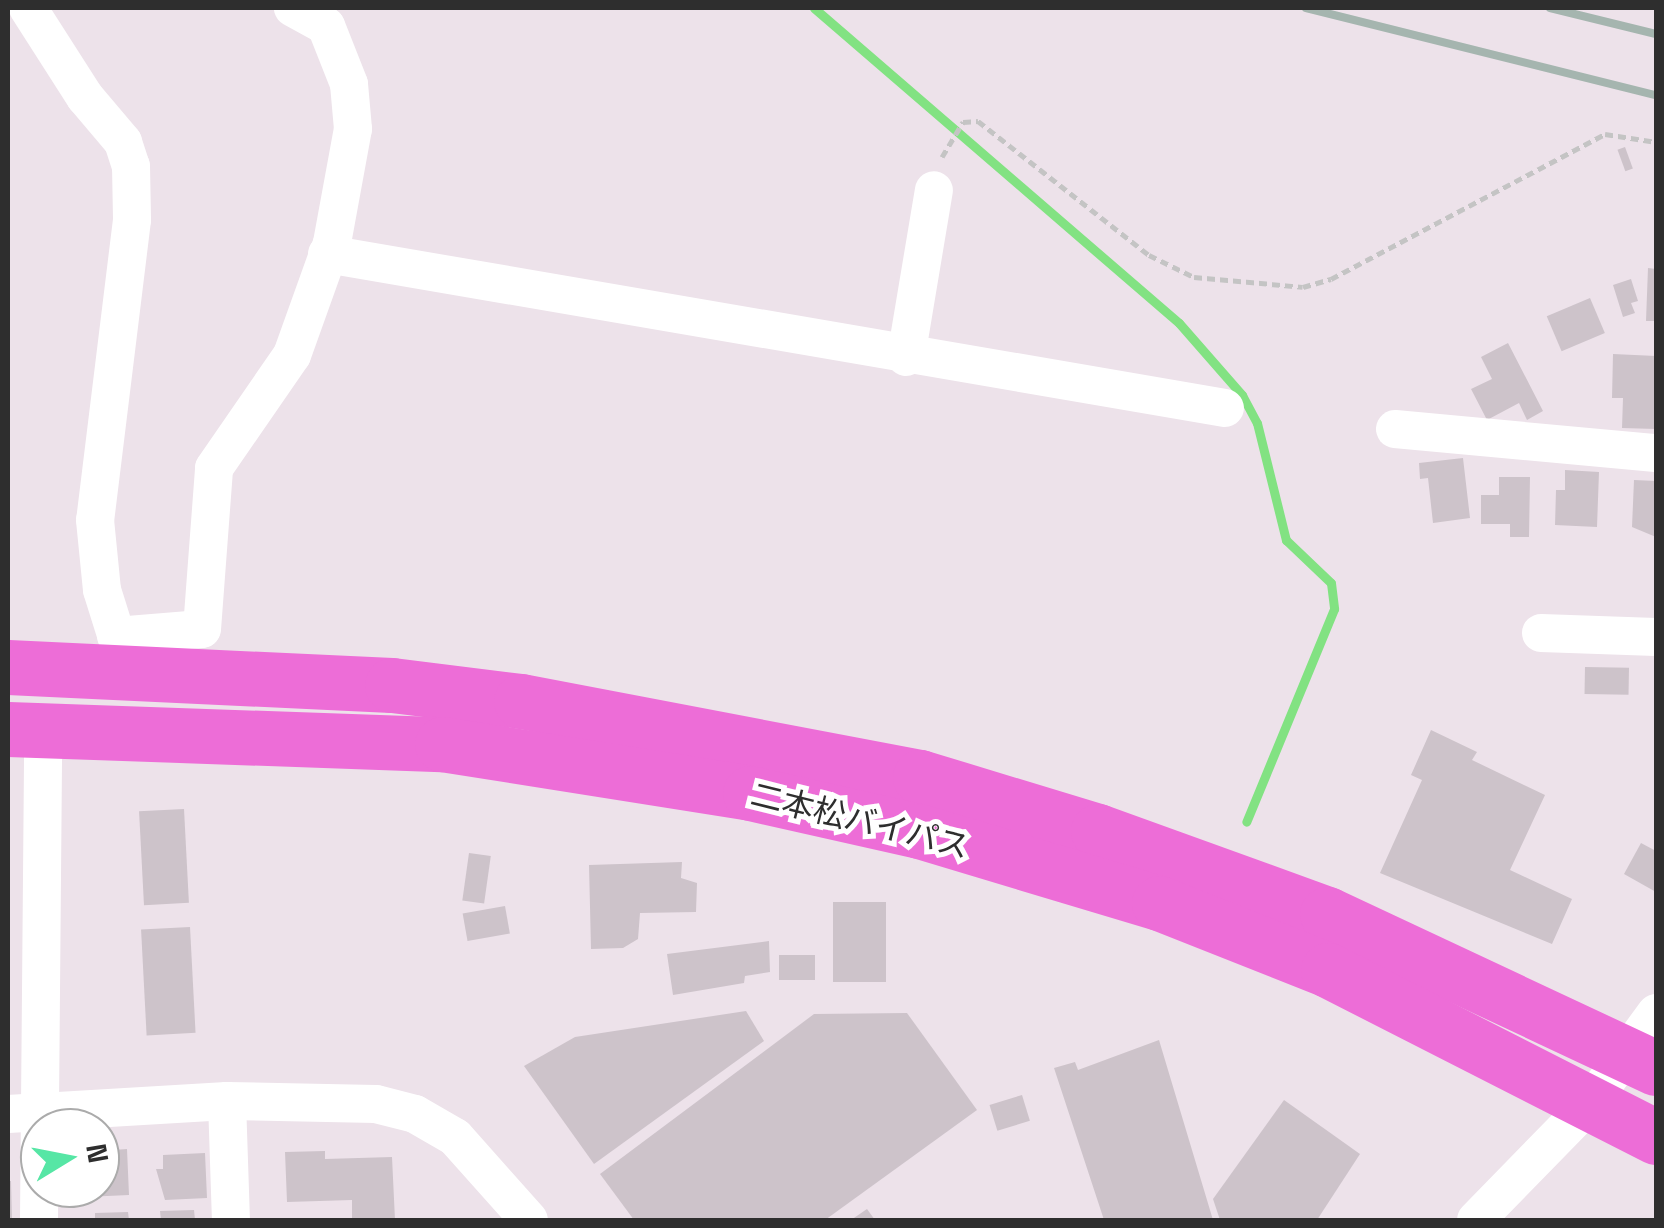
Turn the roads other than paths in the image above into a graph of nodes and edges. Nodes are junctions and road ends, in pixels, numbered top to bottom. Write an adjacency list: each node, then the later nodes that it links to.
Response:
1 (28, 8): 11 (street)
2 (293, 8): 4 (street)
3 (934, 190): 5 (street)
4 (327, 254): 5 (street); 11 (street)
5 (906, 356): 6 (street)
6 (1225, 408)
7 (1394, 429): 8 (street)
8 (1656, 453)
9 (1541, 633): 10 (street)
10 (1656, 637)
11 (122, 653): 12 (highway, 二本松バイパス); 14 (highway, 二本松バイパス)
12 (8, 667)
13 (25, 729): 16 (highway, 二本松バイパス); 17 (street)
14 (1648, 1045): 16 (street)
15 (227, 1100): 18 (street); 20 (street); 21 (street)
16 (1592, 1102): 19 (highway, 二本松バイパス); 22 (street)
17 (24, 1108)
18 (79, 1108)
19 (1656, 1137)
20 (231, 1220)
21 (529, 1220)
22 (1476, 1220)

